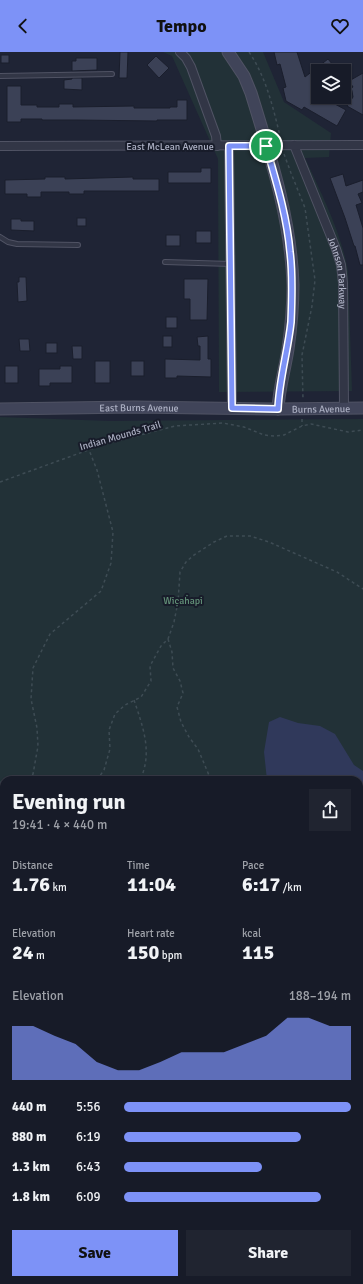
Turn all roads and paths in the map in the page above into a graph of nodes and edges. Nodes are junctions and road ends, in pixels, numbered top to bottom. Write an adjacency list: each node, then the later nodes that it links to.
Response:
1 (180, 52): 10 (street)
2 (228, 52): 12 (street)
3 (250, 52): 6 (path)
4 (112, 74): 5 (lane)
5 (0, 76)
6 (279, 133)
7 (294, 145): 8 (street, East McLean Avenue); 12 (street, East McLean Avenue); 20 (street, Johnson Parkway)
8 (363, 145)
9 (0, 146): 10 (street, East McLean Avenue)
10 (217, 146): 11 (street, East McLean Avenue)
11 (229, 146): 12 (street, East McLean Avenue); 17 (street)
12 (266, 146): 23 (street)
13 (284, 153): 18 (path)
14 (0, 237): 15 (lane)
15 (78, 245)
16 (165, 262): 17 (lane)
17 (231, 264): 19 (street)
18 (302, 399)
19 (232, 408): 22 (street, East Burns Avenue); 23 (street, East Burns Avenue)
20 (344, 408): 21 (street, Burns Avenue); 23 (street, Burns Avenue)
21 (363, 408)
22 (0, 409)
23 (278, 409)
24 (302, 417): 25 (path)
25 (302, 426): 26 (path, Indian Mounds Trail); 27 (path, Indian Mounds Trail)
26 (363, 430)
27 (89, 450): 28 (path, Indian Mounds Trail); 32 (path)
28 (0, 482)
29 (363, 589): 30 (path)
30 (168, 639): 31 (path); 35 (path)
31 (134, 700): 33 (path); 34 (path)
32 (32, 776)
33 (100, 776)
34 (141, 776)
35 (209, 776)

